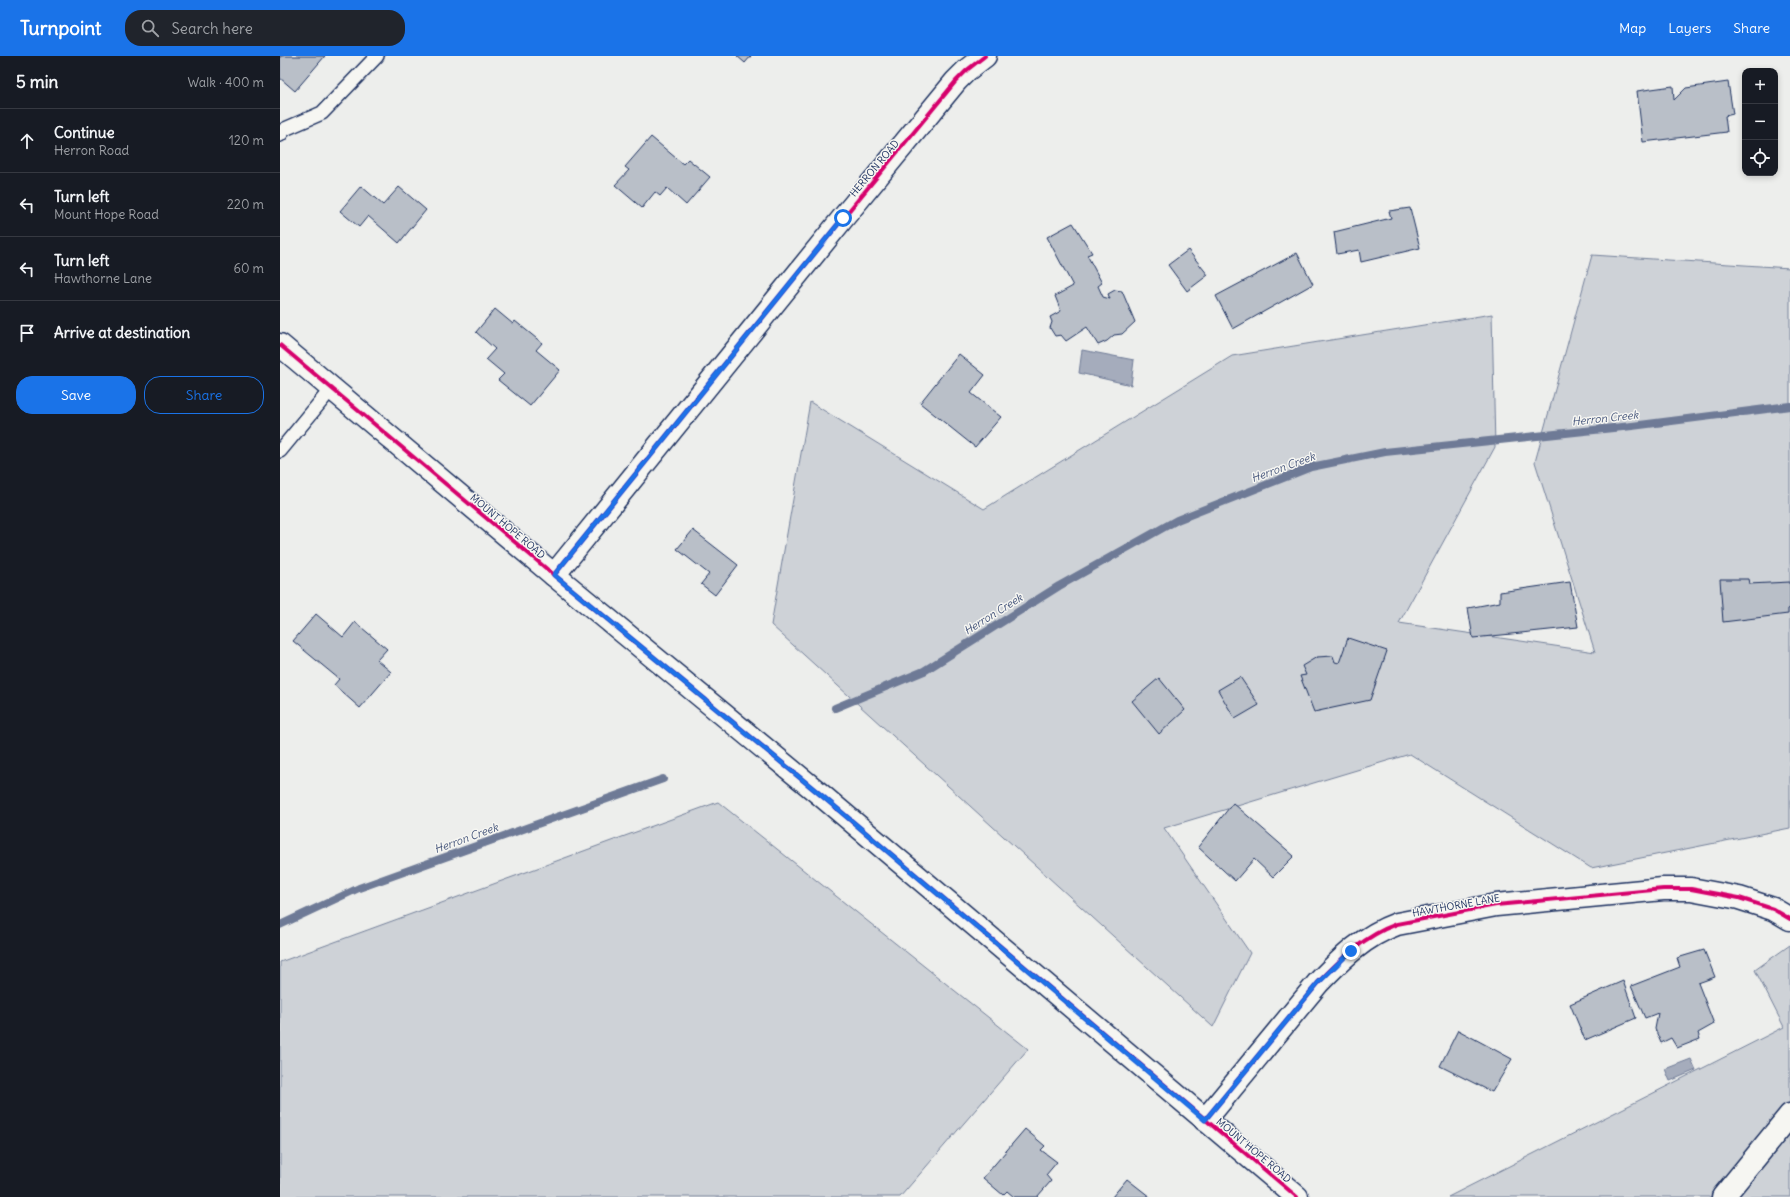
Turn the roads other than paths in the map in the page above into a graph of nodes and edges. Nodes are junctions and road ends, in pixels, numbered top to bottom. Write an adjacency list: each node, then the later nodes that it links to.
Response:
1 (377, 56): 3 (lane)
2 (986, 56): 7 (street, HERRON ROAD)
3 (280, 135)
4 (280, 345): 5 (street, MOUNT HOPE ROAD)
5 (332, 388): 6 (lane); 7 (street, MOUNT HOPE ROAD)
6 (280, 451)
7 (554, 575): 10 (street, MOUNT HOPE ROAD)
8 (1790, 919): 10 (street, HAWTHORNE LANE)
9 (1790, 1116): 12 (street)
10 (1205, 1120): 11 (street, MOUNT HOPE ROAD)
11 (1297, 1197)
12 (1723, 1197)

